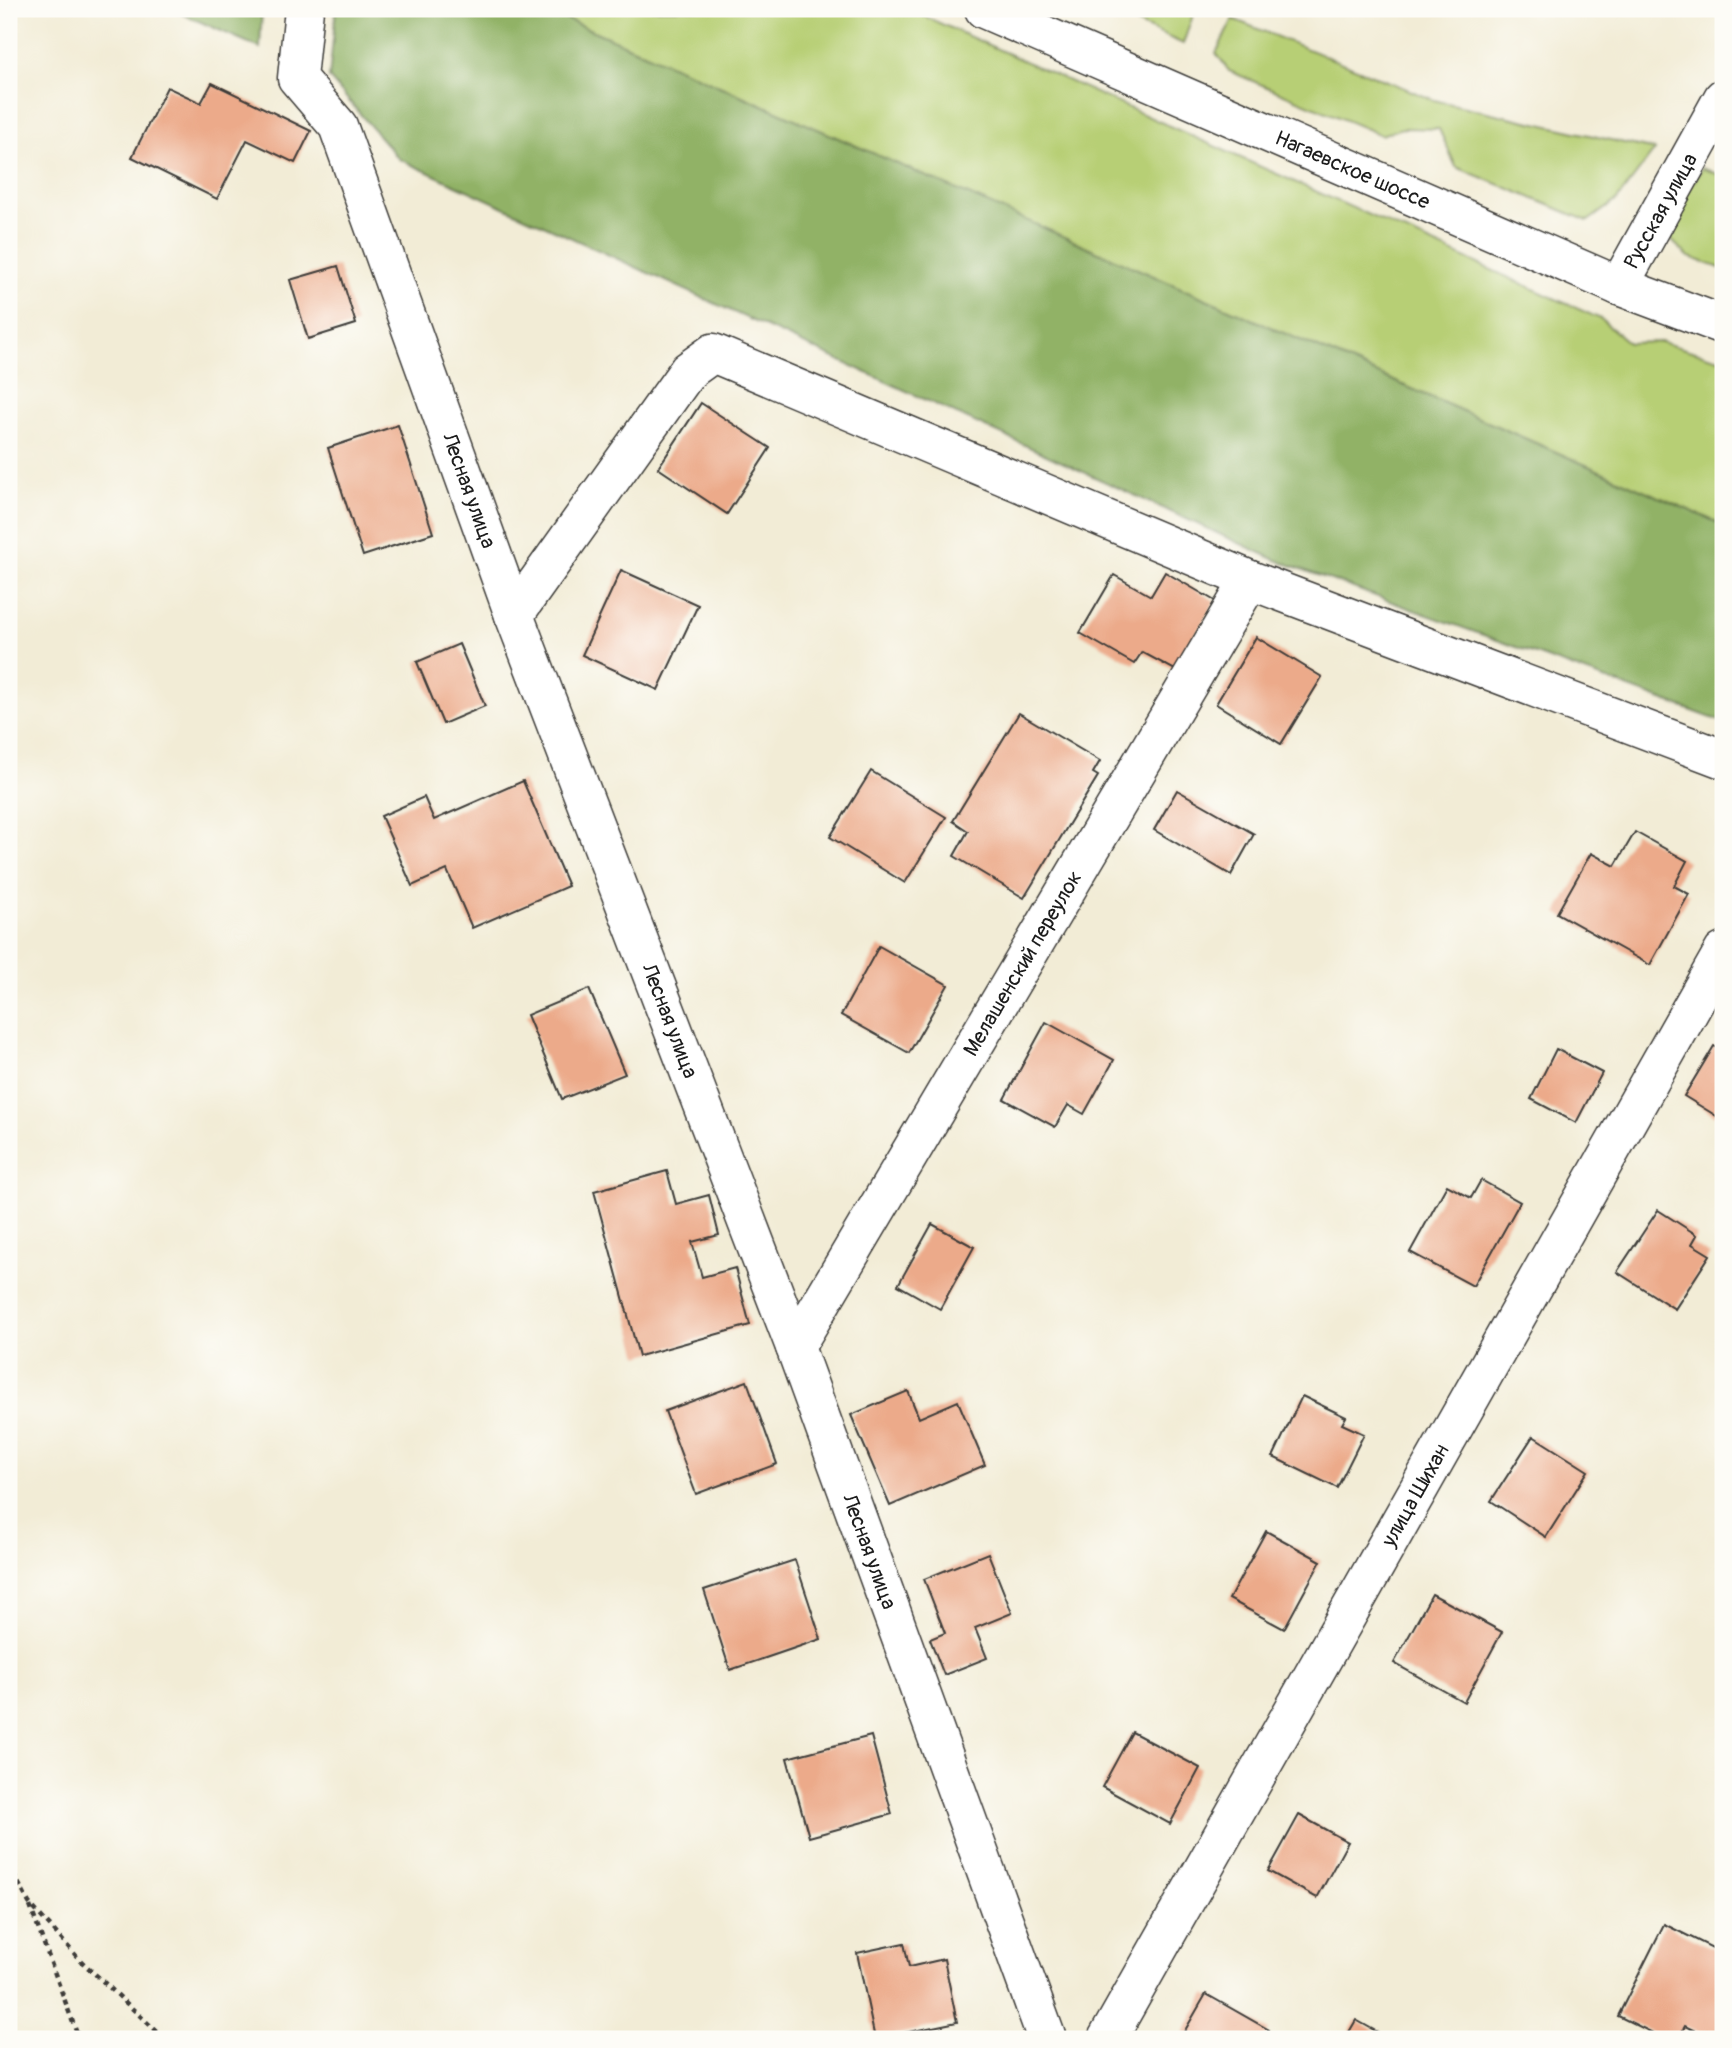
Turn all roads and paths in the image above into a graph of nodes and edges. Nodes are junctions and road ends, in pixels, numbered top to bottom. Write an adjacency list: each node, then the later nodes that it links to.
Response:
1 (304, 9): 7 (street, Лесная улица)
2 (984, 9): 4 (street, Нагаевское шоссе)
3 (1723, 98): 4 (street, Русская улица)
4 (1619, 286): 5 (street, Нагаевское шоссе)
5 (1723, 325)
6 (1250, 580): 7 (street); 8 (street); 10 (street, Мелашенский переулок)
7 (514, 615): 10 (street, Лесная улица)
8 (1723, 759)
9 (1723, 952): 16 (street, улица Шихан)
10 (794, 1346): 15 (street, Лесная улица)
11 (9, 1865): 12 (path)
12 (29, 1903): 13 (path); 14 (path)
13 (79, 2039)
14 (165, 2039)
15 (1047, 2039)
16 (1107, 2039)

